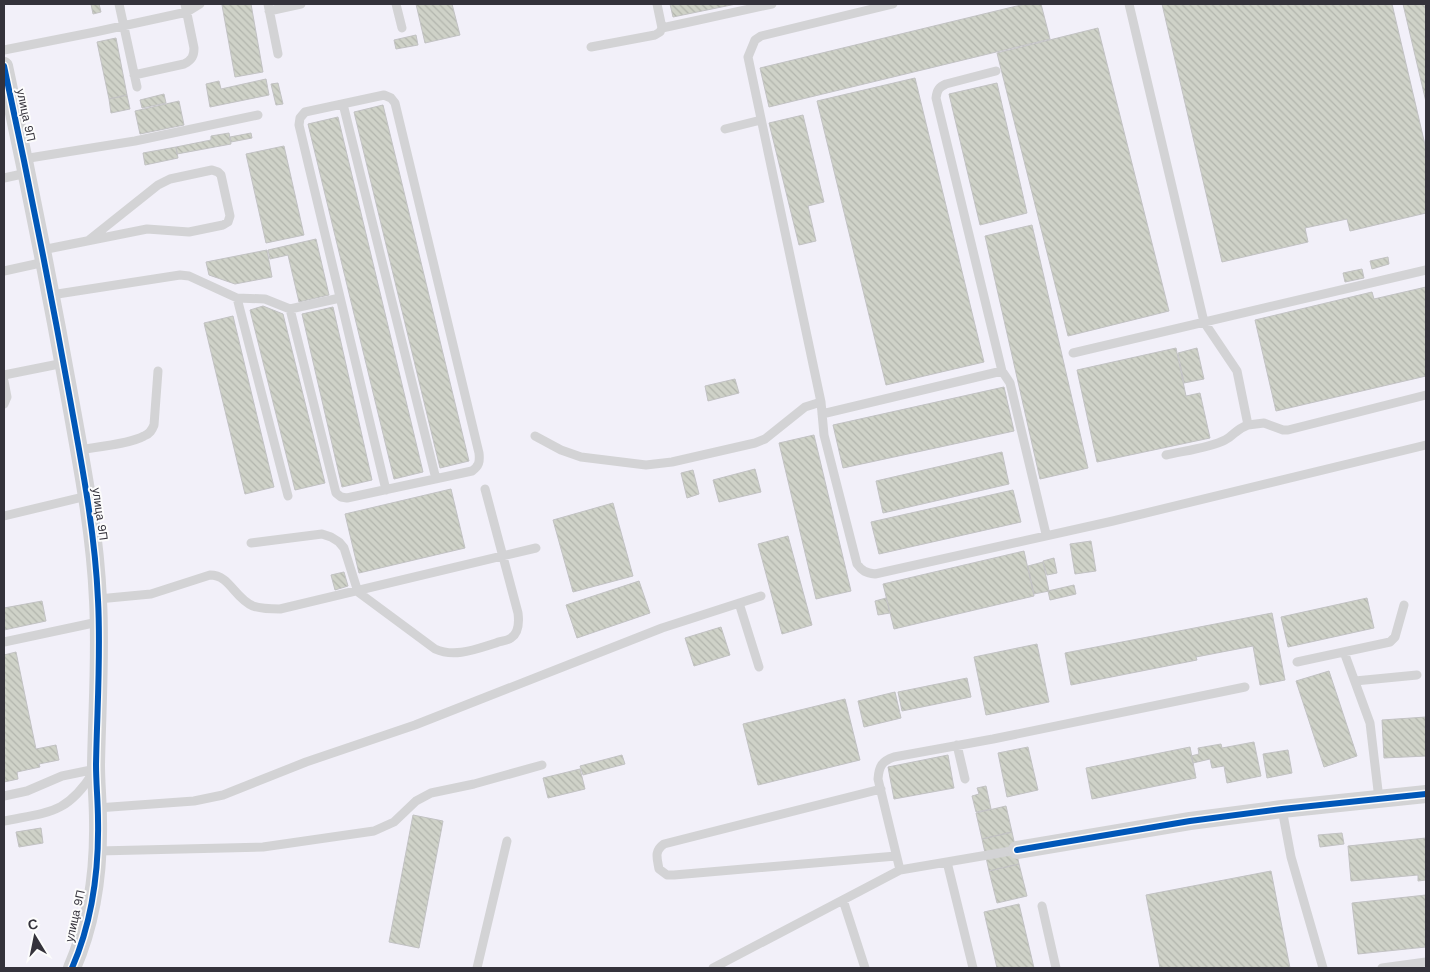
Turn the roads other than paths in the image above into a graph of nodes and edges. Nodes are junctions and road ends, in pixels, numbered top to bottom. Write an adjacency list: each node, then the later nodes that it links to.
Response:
1 (119, 4): 11 (lane)
2 (200, 4): 10 (lane)
3 (302, 4): 9 (lane)
4 (396, 4): 12 (lane)
5 (657, 4): 13 (lane)
6 (772, 4): 13 (lane)
7 (893, 4): 24 (lane)
8 (1128, 4): 36 (lane)
9 (268, 7): 16 (lane)
10 (186, 8): 11 (lane); 19 (lane)
11 (123, 26): 15 (lane); 19 (lane)
12 (402, 28)
13 (662, 28): 14 (lane)
14 (592, 47)
15 (4, 50)
16 (278, 54)
17 (4, 66): 20 (street, улица 9П)
18 (996, 71): 40 (lane)
19 (134, 75): 21 (lane)
20 (6, 86): 26 (street, улица 9П)
21 (136, 88)
22 (343, 104): 34 (lane); 52 (lane); 52 (lane)
23 (258, 116): 26 (lane)
24 (761, 120): 25 (lane); 44 (lane)
25 (725, 129)
26 (25, 166): 27 (lane); 29 (street, улица 9П)
27 (4, 178)
28 (89, 240): 28 (lane); 29 (lane)
29 (44, 256): 31 (lane); 32 (street, улица 9П)
30 (1426, 270): 36 (lane)
31 (4, 271)
32 (51, 295): 33 (lane); 38 (street, улица 9П)
33 (237, 298): 35 (lane); 56 (lane)
34 (340, 298): 35 (lane); 54 (lane)
35 (290, 309): 54 (lane)
36 (1204, 322): 37 (lane); 47 (lane)
37 (1073, 353)
38 (64, 363): 41 (lane); 50 (street, улица 9П)
39 (158, 371): 50 (lane)
40 (1002, 371): 46 (lane); 58 (lane)
41 (4, 375)
42 (4, 381): 45 (lane)
43 (1426, 395): 47 (lane)
44 (821, 402): 46 (lane); 48 (lane)
45 (4, 404)
46 (822, 414): 58 (lane)
47 (1248, 425): 51 (lane)
48 (535, 436)
49 (1426, 445): 58 (lane)
50 (79, 450): 55 (street, улица 9П)
51 (1166, 456)
52 (436, 479): 54 (lane)
53 (485, 489): 61 (lane)
54 (386, 490)
55 (87, 496): 57 (lane); 64 (street, улица 9П)
56 (288, 496)
57 (4, 516)
58 (1046, 534)
59 (251, 543): 62 (lane)
60 (536, 548): 61 (lane)
61 (503, 556): 62 (lane); 62 (lane)
62 (358, 592): 64 (lane)
63 (761, 596): 65 (lane)
64 (98, 599): 67 (street, улица 9П)
65 (739, 603): 71 (lane); 83 (lane)
66 (1404, 605): 69 (lane)
67 (98, 622): 68 (lane); 77 (street, улица 9П)
68 (4, 642)
69 (1344, 652): 70 (lane); 73 (lane)
70 (1297, 662)
71 (759, 667)
72 (1417, 675): 73 (lane)
73 (1355, 681): 82 (lane)
74 (1245, 687): 75 (lane)
75 (957, 745): 78 (lane); 79 (lane)
76 (542, 765): 88 (lane)
77 (96, 769): 81 (lane); 83 (street, улица 9П); 85 (lane)
78 (965, 779)
79 (880, 789): 89 (lane); 89 (lane)
80 (1426, 794): 82 (street)
81 (4, 796)
82 (1379, 799): 84 (street)
83 (97, 808): 88 (street, улица 9П)
84 (1282, 809): 87 (street); 102 (lane)
85 (4, 821)
86 (507, 841): 97 (lane)
87 (1017, 850): 90 (lane)
88 (98, 851): 96 (street, улица 9П)
89 (896, 856): 91 (lane)
90 (947, 862): 91 (lane); 100 (lane)
91 (900, 870): 92 (lane)
92 (843, 900): 95 (lane); 99 (lane)
93 (1042, 906): 101 (lane)
94 (1426, 962): 103 (lane)
95 (726, 966): 98 (lane)
96 (72, 968)
97 (478, 968)
98 (713, 968)
99 (865, 968)
100 (973, 968)
101 (1056, 968)
102 (1323, 968)
103 (1382, 968)

